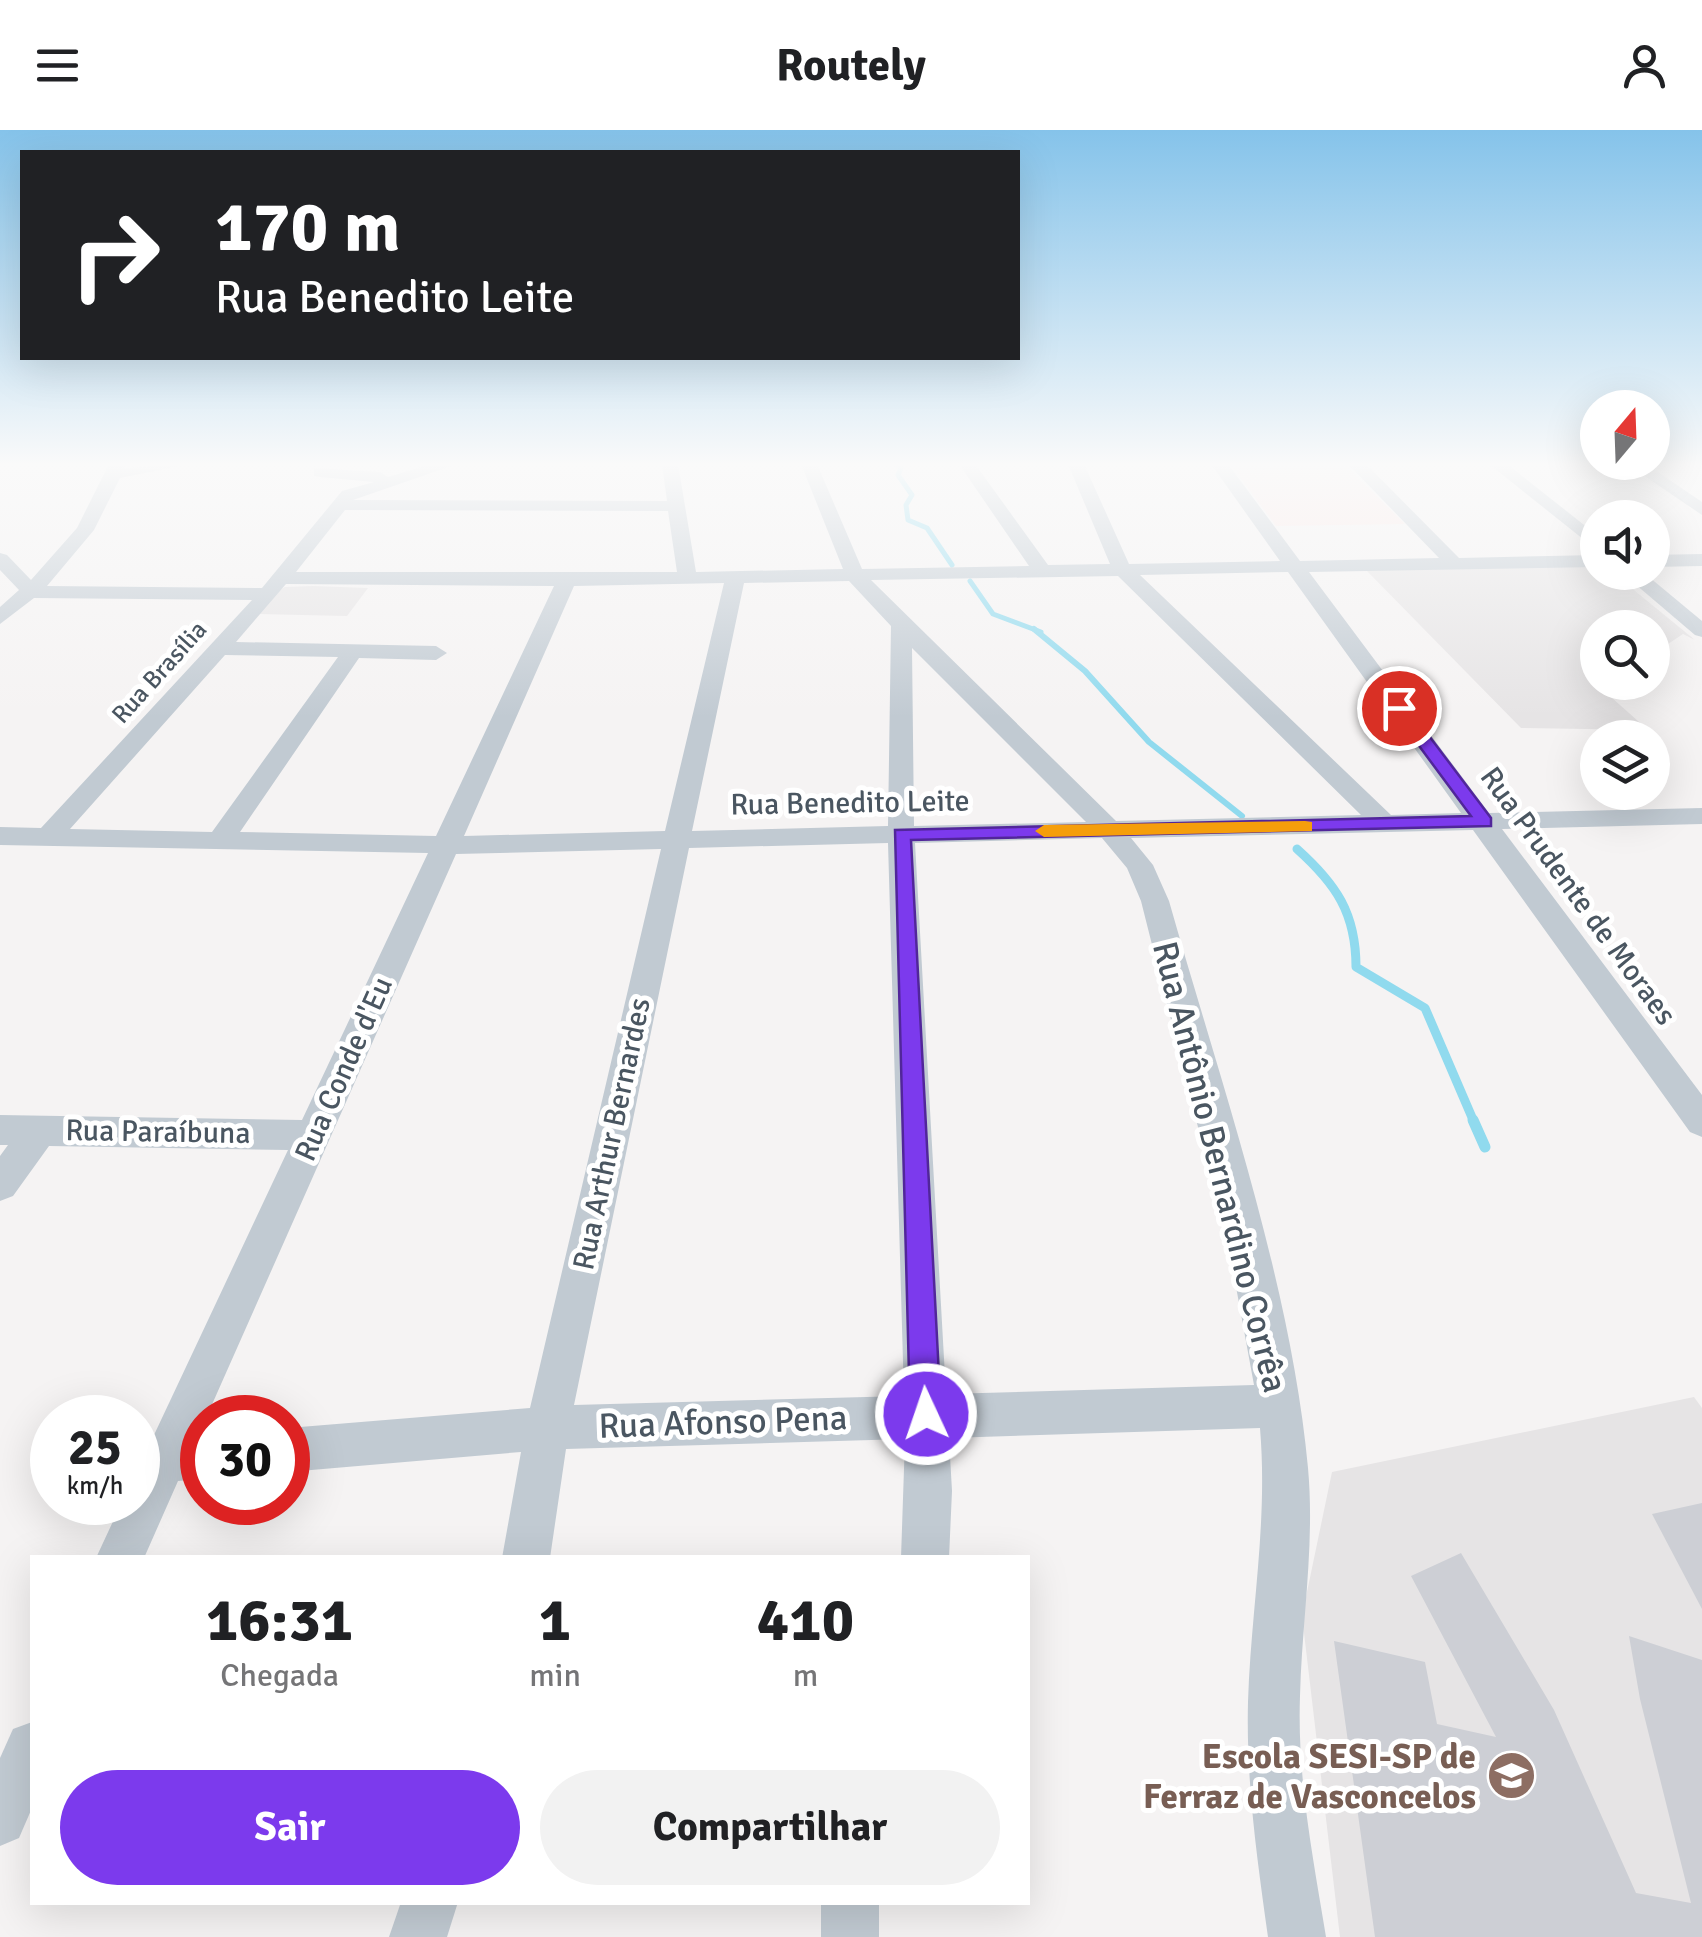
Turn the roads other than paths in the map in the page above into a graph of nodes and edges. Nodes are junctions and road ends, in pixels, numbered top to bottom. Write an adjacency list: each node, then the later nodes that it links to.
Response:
1 (70, 548): 13 (street)
2 (305, 548): 22 (street, Rua Brasília)
3 (683, 548): 19 (street)
4 (844, 548): 18 (street, Rua Antônio Bernardino Corrêa)
5 (1027, 548): 17 (street)
6 (1113, 548): 16 (street)
7 (1281, 548): 15 (street, Rua Prudente de Moraes)
8 (1439, 548): 11 (street)
9 (1670, 560): 10 (street)
10 (1702, 560)
11 (1452, 561): 12 (street); 15 (street)
12 (1580, 561)
13 (62, 562): 14 (street); 24 (street)
14 (5, 564): 24 (street)
15 (1293, 565): 16 (street); 32 (street, Rua Prudente de Moraes)
16 (1122, 569): 17 (street); 33 (street)
17 (1042, 570): 18 (street)
18 (855, 574): 20 (street); 26 (street, Rua Antônio Bernardino Corrêa)
19 (686, 576): 20 (street); 21 (street)
20 (736, 577): 38 (street, Rua Arthur Bernardes)
21 (567, 580): 22 (street); 40 (street, Rua Conde d'Eu)
22 (274, 586): 24 (street); 28 (street, Rua Brasília)
23 (1652, 590): 27 (street)
24 (32, 592): 25 (street)
25 (0, 618)
26 (900, 625): 34 (street, Rua Antônio Bernardino Corrêa); 35 (street)
27 (1702, 631)
28 (216, 648): 30 (street); 37 (street, Rua Brasília)
29 (436, 653): 30 (street)
30 (351, 654): 39 (street)
31 (1702, 816): 32 (street, Rua Benedito Leite)
32 (1484, 822): 33 (street, Rua Benedito Leite); 41 (street, Rua Prudente de Moraes)
33 (1387, 826): 34 (street, Rua Benedito Leite)
34 (1109, 829): 35 (street, Rua Benedito Leite); 47 (street, Rua Antônio Bernardino Corrêa)
35 (901, 834): 38 (street, Rua Benedito Leite); 48 (street)
36 (0, 836): 37 (street, Rua Benedito Leite)
37 (48, 837): 39 (street, Rua Benedito Leite)
38 (676, 840): 40 (street, Rua Benedito Leite); 49 (street, Rua Arthur Bernardes)
39 (219, 842): 40 (street, Rua Benedito Leite)
40 (446, 845): 44 (street, Rua Conde d'Eu)
41 (1702, 1122)
42 (0, 1130): 43 (street, Rua Paraíbuna)
43 (39, 1130): 44 (street, Rua Paraíbuna); 45 (street)
44 (315, 1135): 46 (street, Rua Conde d'Eu)
45 (0, 1186)
46 (210, 1395)
47 (1278, 1406): 48 (street, Rua Afonso Pena); 61 (street, Rua Antônio Bernardino Corrêa)
48 (926, 1414): 49 (street, Rua Afonso Pena); 54 (street)
49 (547, 1428): 50 (street, Rua Afonso Pena); 53 (street, Rua Arthur Bernardes)
50 (310, 1448)
51 (180, 1464): 52 (street, Rua Conde d'Eu)
52 (122, 1555)
53 (526, 1555)
54 (925, 1555)
55 (30, 1752): 56 (street)
56 (0, 1819)
57 (429, 1905): 59 (street)
58 (850, 1905): 60 (street)
59 (418, 1937)
60 (850, 1937)
61 (1297, 1937)

